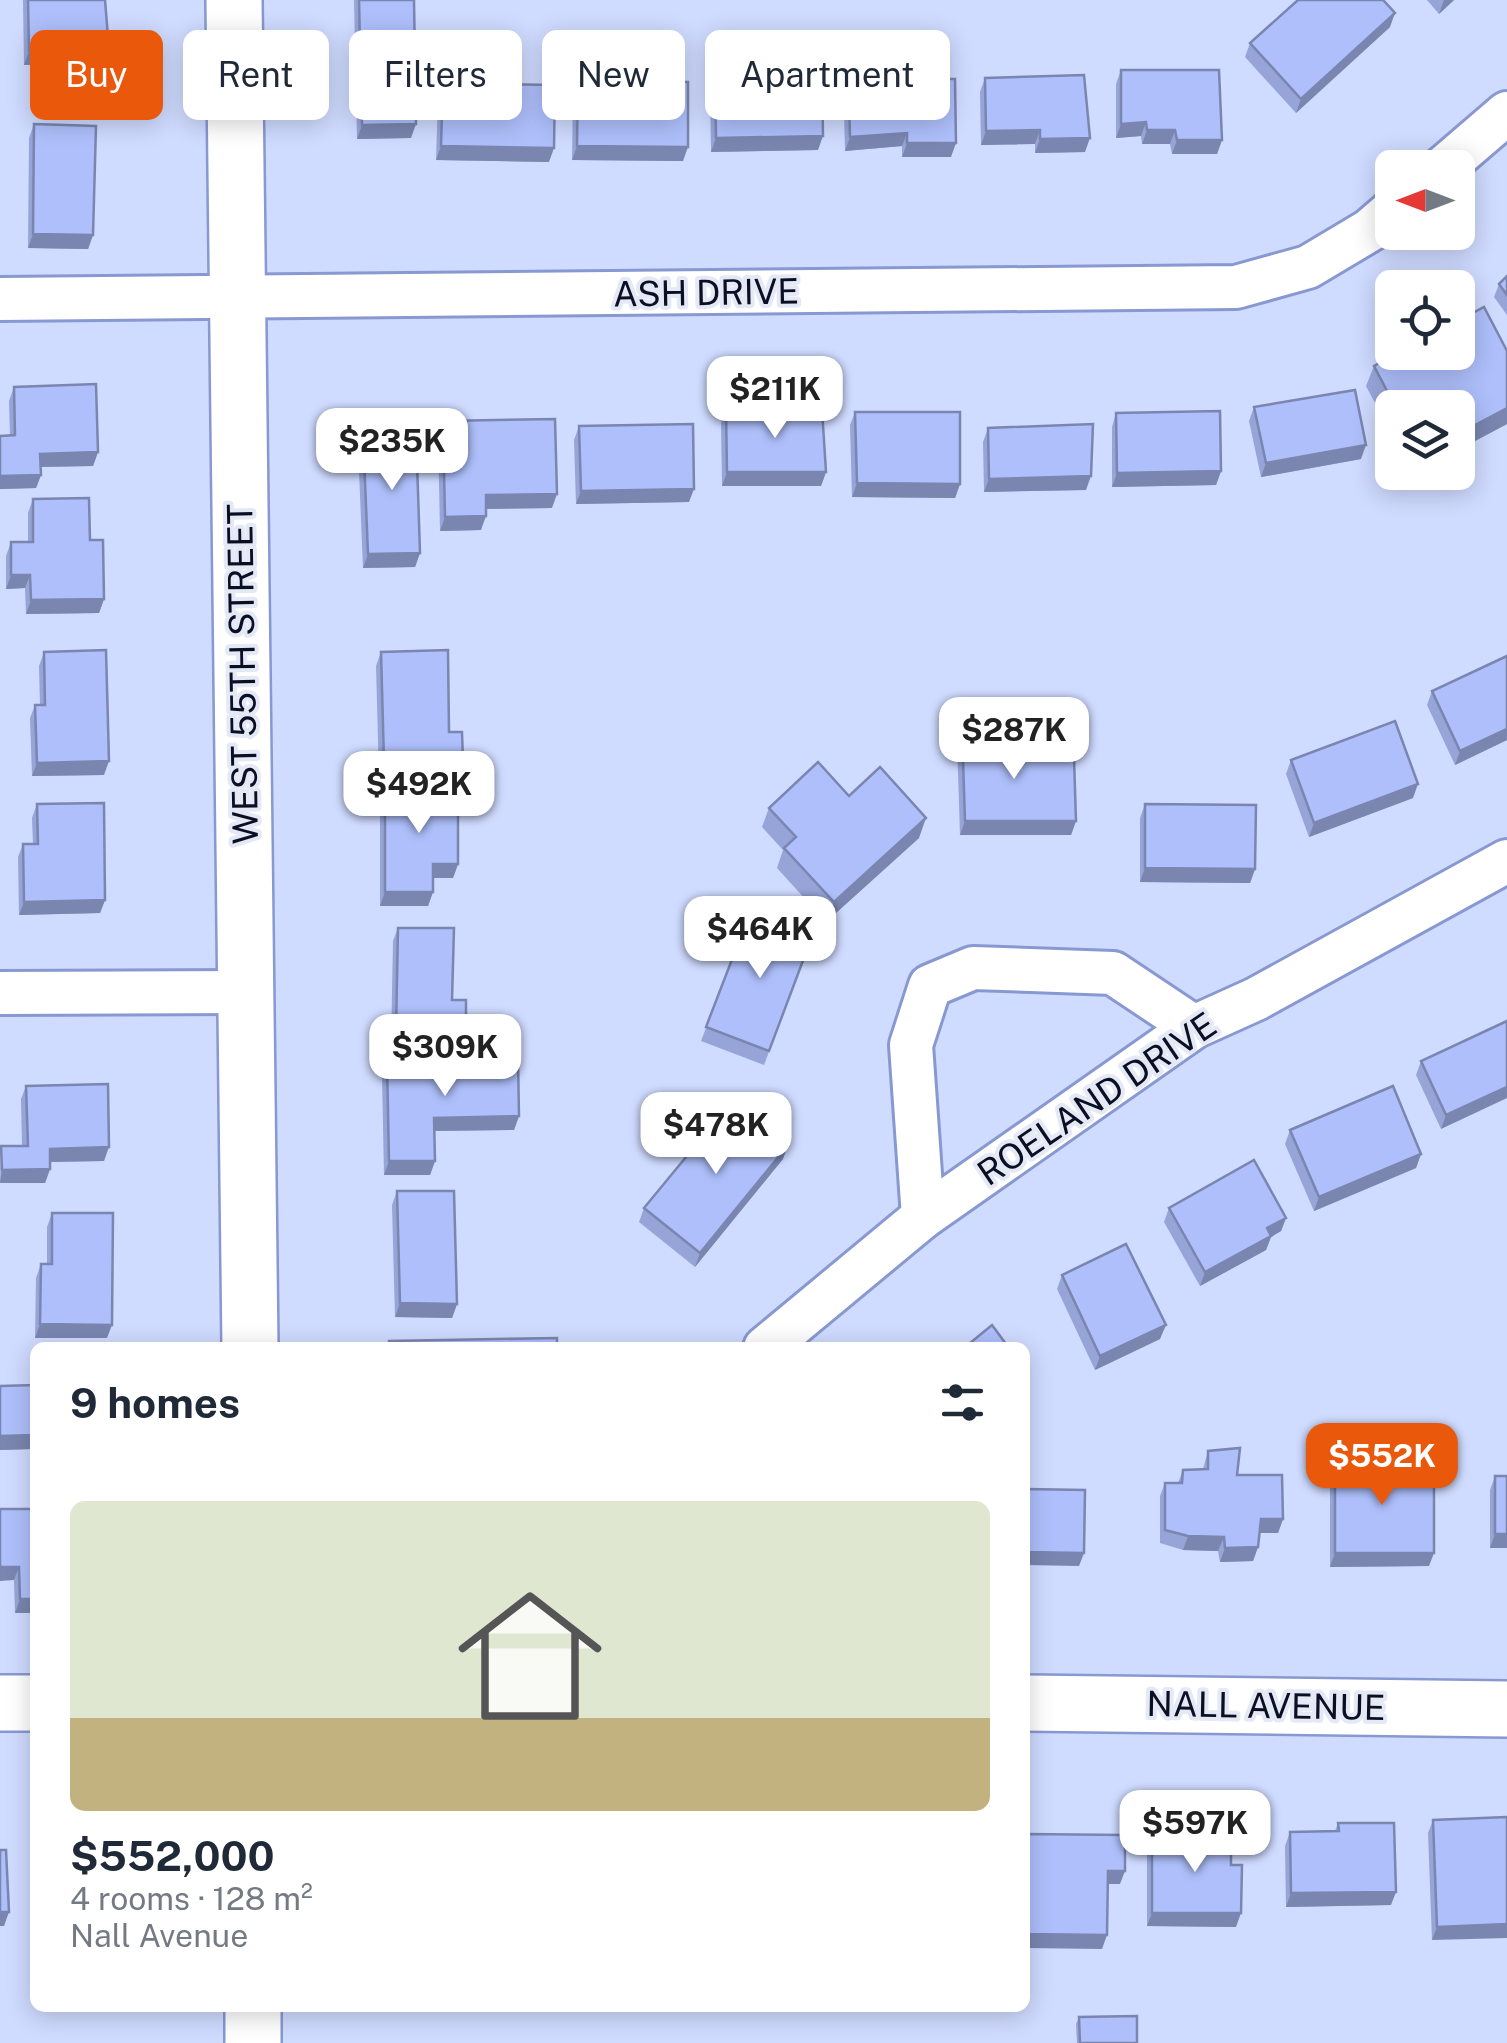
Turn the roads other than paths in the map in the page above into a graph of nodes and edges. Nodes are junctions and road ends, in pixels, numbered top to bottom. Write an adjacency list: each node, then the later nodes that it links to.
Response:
1 (234, 0): 5 (street, WEST 55TH STREET)
2 (1507, 113): 3 (street)
3 (1465, 150)
4 (1375, 226): 5 (street, ASH DRIVE)
5 (239, 298): 6 (street, ASH DRIVE); 8 (street, WEST 55TH STREET)
6 (0, 299)
7 (1507, 861): 10 (street, ROELAND DRIVE)
8 (246, 992): 9 (street); 12 (street, WEST 55TH STREET)
9 (0, 994)
10 (1194, 1027): 11 (street, ROELAND DRIVE); 11 (street)
11 (923, 1217): 13 (street, ROELAND DRIVE)
12 (250, 1342)
13 (772, 1342)
14 (0, 1703): 15 (street)
15 (30, 1703)
16 (1030, 1703): 17 (street, NALL AVENUE)
17 (1507, 1709)
18 (253, 2012): 19 (street)
19 (253, 2043)

